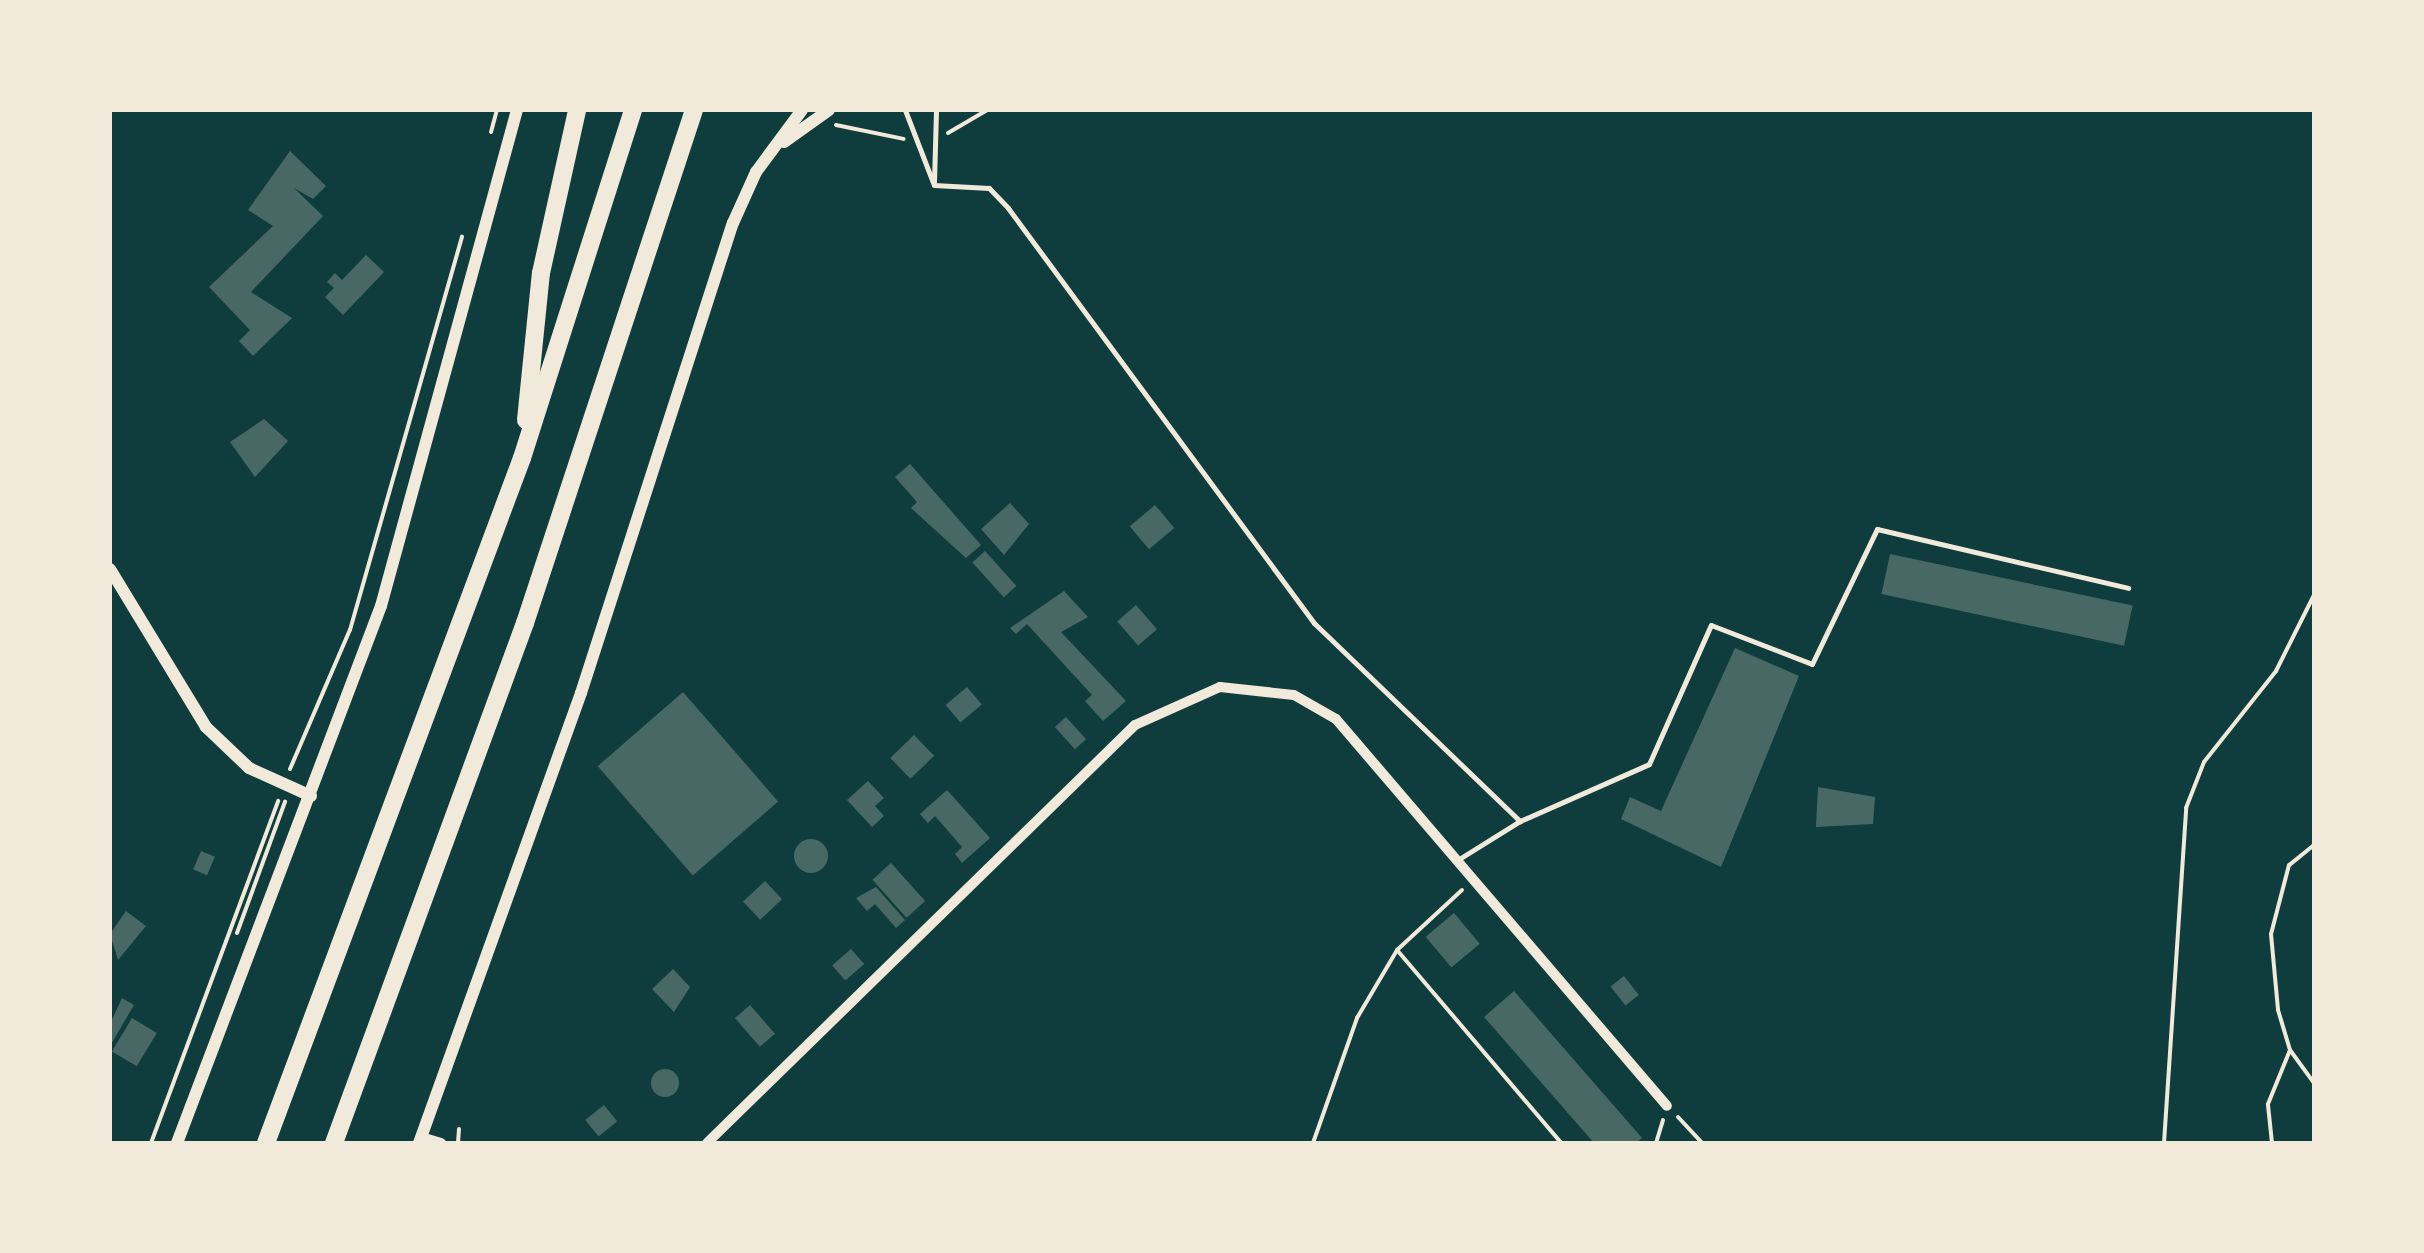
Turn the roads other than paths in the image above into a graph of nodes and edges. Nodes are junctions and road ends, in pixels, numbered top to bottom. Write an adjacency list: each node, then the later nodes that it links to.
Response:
1 (516, 110): 14 (street)
2 (577, 110): 11 (highway)
3 (633, 110): 11 (highway)
4 (694, 110): 21 (highway)
5 (802, 110): 9 (street)
6 (829, 110): 9 (street)
7 (905, 110): 10 (lane)
8 (936, 110): 10 (lane)
9 (770, 152): 18 (street)
10 (934, 186): 15 (lane)
11 (522, 458): 20 (highway)
12 (110, 568): 14 (street)
13 (2128, 588): 15 (lane)
14 (311, 796): 19 (street)
15 (1520, 821): 16 (lane)
16 (1456, 861): 17 (street); 23 (street)
17 (1667, 1106)
18 (420, 1140): 22 (street)
19 (177, 1143)
20 (266, 1143)
21 (334, 1143)
22 (441, 1143)
23 (707, 1143)

